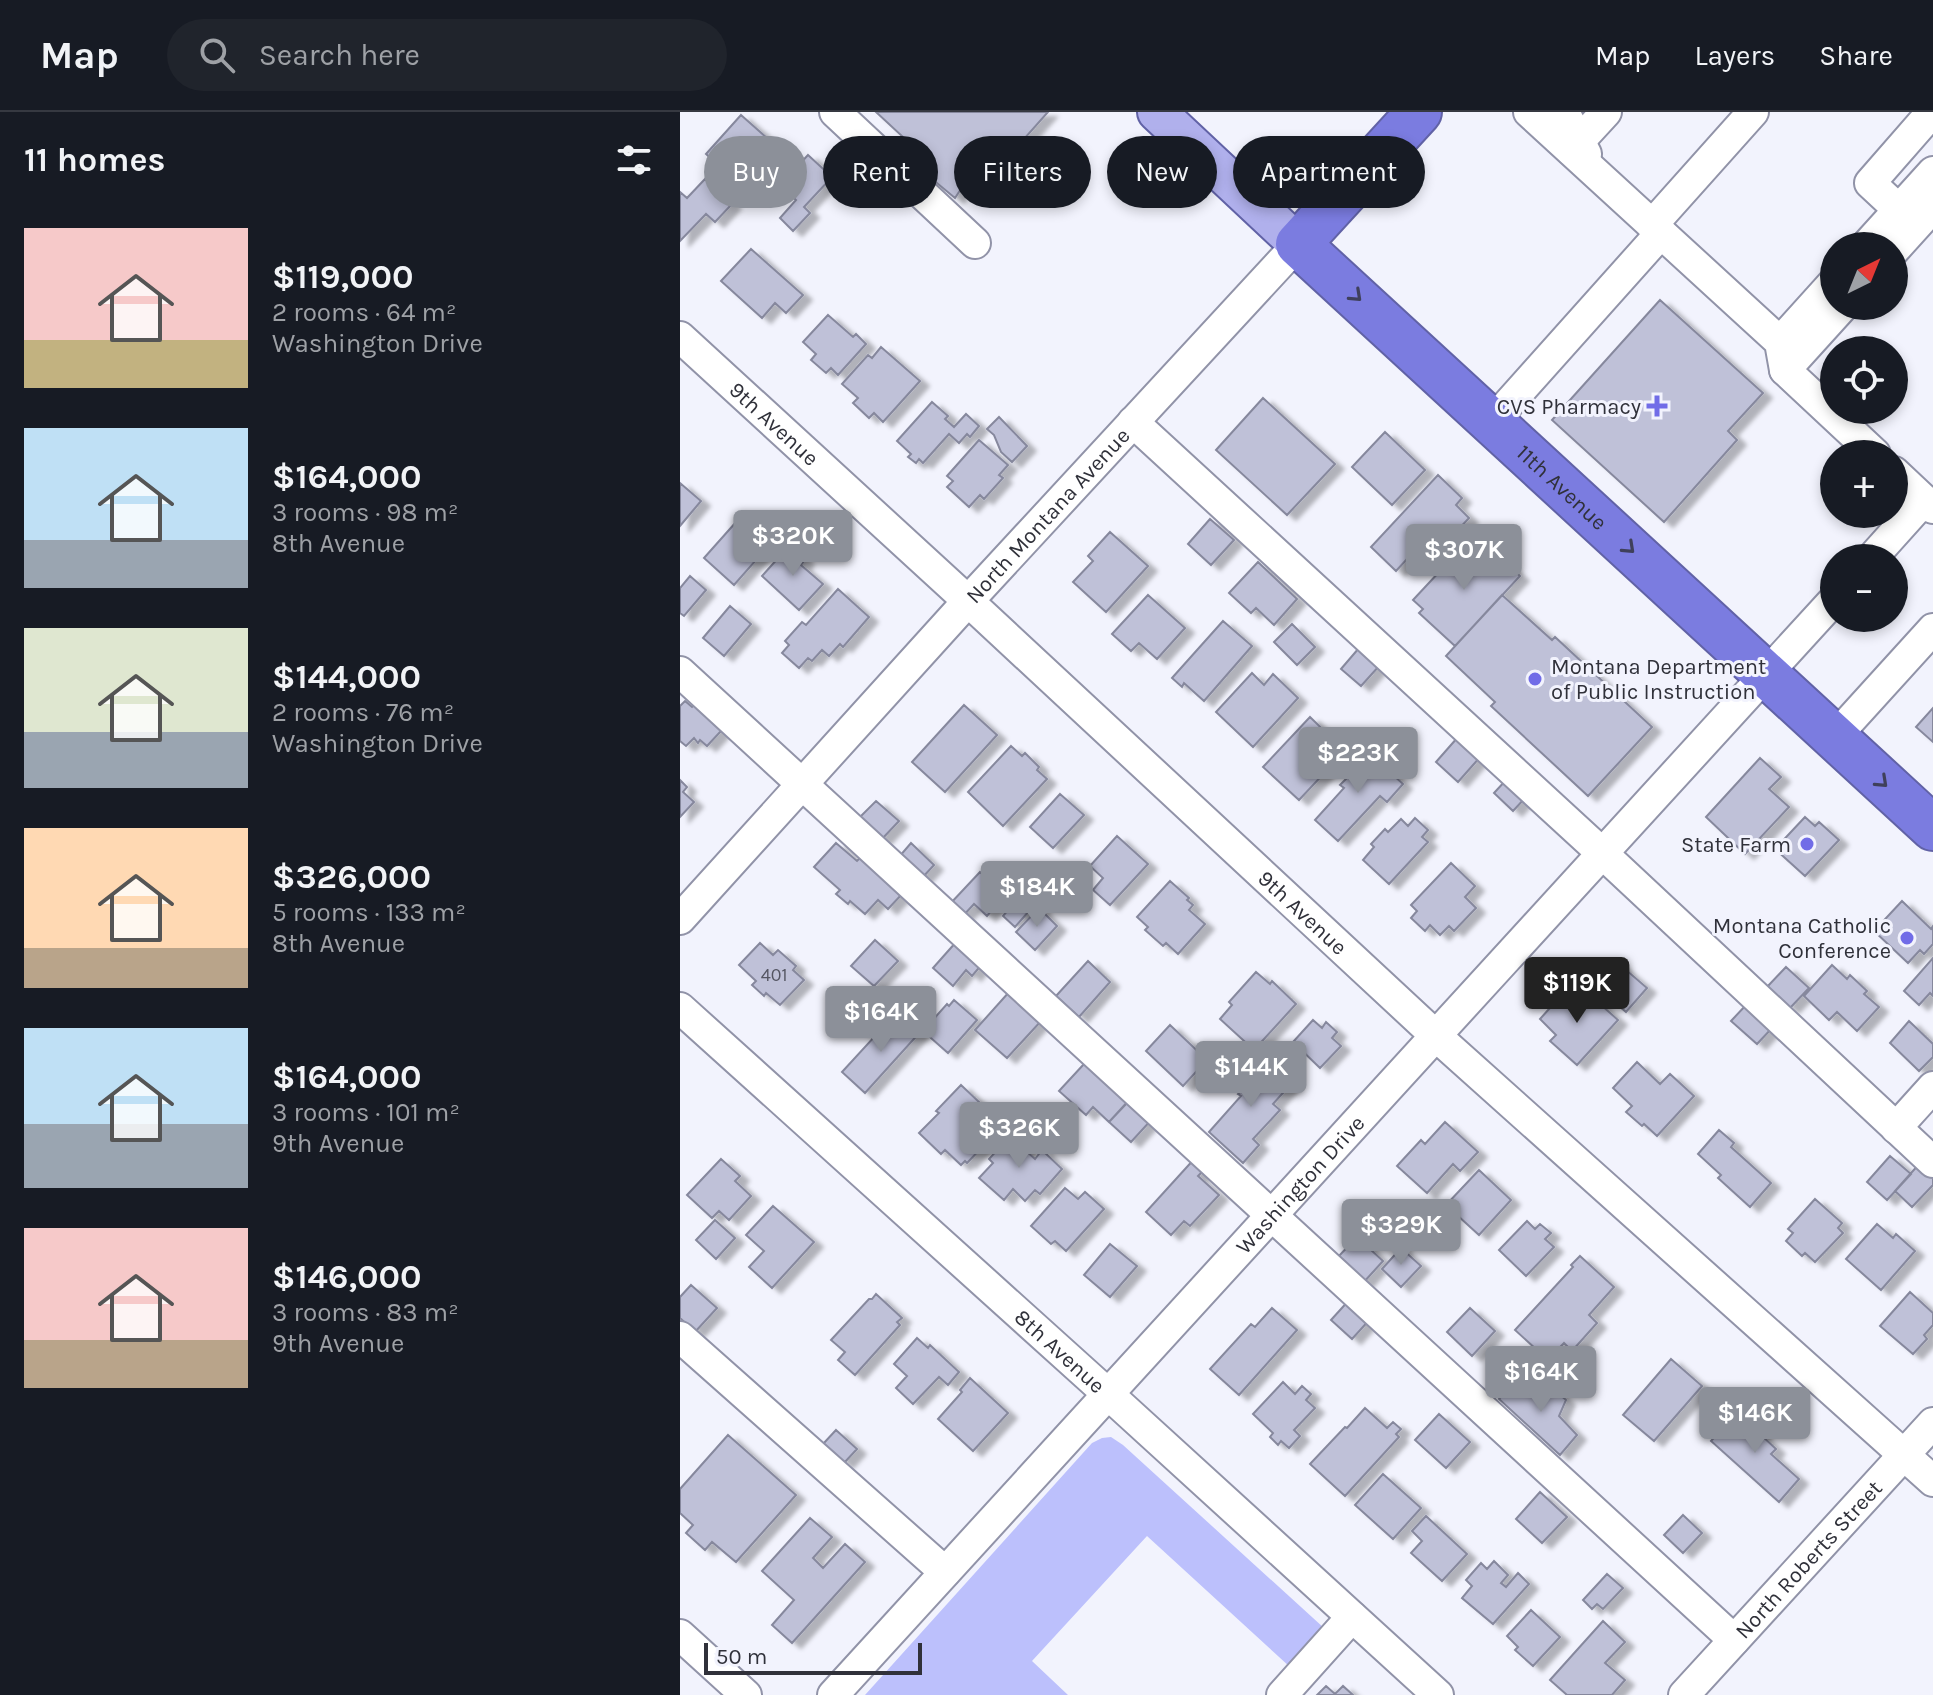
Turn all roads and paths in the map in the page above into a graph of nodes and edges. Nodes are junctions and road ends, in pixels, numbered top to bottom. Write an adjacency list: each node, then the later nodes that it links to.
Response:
1 (835, 112): 16 (street)
2 (1157, 112): 17 (main road, 11th Avenue)
3 (1419, 112): 17 (highway, North Montana Avenue)
4 (1529, 112): 9 (street)
5 (1564, 112): 9 (street)
6 (1606, 112): 9 (street)
7 (1753, 112): 13 (street)
8 (1932, 112): 12 (street)
9 (1575, 146): 13 (street)
10 (1933, 172): 12 (street)
11 (1933, 207): 15 (street)
12 (1899, 210): 14 (street)
13 (1656, 229): 21 (street); 23 (street)
14 (1879, 232)
15 (1908, 235)
16 (975, 243)
17 (1298, 244): 22 (street, North Montana Avenue); 23 (highway, 11th Avenue, one-way to 23)
18 (1820, 302): 21 (street)
19 (1826, 320): 21 (street)
20 (680, 337): 28 (street, 9th Avenue)
21 (1782, 356): 24 (street)
22 (1133, 422): 28 (street, North Montana Avenue); 36 (street)
23 (1492, 422): 32 (highway, 11th Avenue, one-way to 32)
24 (1862, 440)
25 (1908, 485): 26 (street)
26 (1929, 504): 27 (street)
27 (1887, 544)
28 (968, 601): 34 (street, North Montana Avenue); 39 (street, 9th Avenue)
29 (1820, 615): 32 (street, Washington Drive)
30 (1933, 629): 33 (street)
31 (680, 672): 34 (street)
32 (1765, 674): 33 (highway, 11th Avenue); 36 (street, Washington Drive)
33 (1834, 738): 35 (highway, 11th Avenue, one-way to 35)
34 (802, 785): 37 (street, North Montana Avenue); 43 (street)
35 (1933, 828)
36 (1602, 853): 39 (street, Washington Drive); 41 (street)
37 (680, 919)
38 (680, 1008): 45 (street, 8th Avenue)
39 (1435, 1035): 43 (street, Washington Drive); 47 (street, 9th Avenue)
40 (1933, 1087): 41 (street)
41 (1896, 1128): 42 (street)
42 (1933, 1162)
43 (1271, 1215): 45 (street, Washington Drive); 52 (street)
44 (680, 1337): 49 (street)
45 (1108, 1394): 49 (street, Washington Drive); 50 (street, 8th Avenue)
46 (1933, 1423): 47 (street, North Roberts Street)
47 (1904, 1455): 48 (street, 9th Avenue); 52 (street, North Roberts Street)
48 (1933, 1481)
49 (945, 1572): 54 (street, Washington Drive)
50 (1352, 1617): 55 (street); 56 (street, 8th Avenue)
51 (680, 1635): 53 (street)
52 (1734, 1640): 57 (street, North Roberts Street)
53 (746, 1695)
54 (833, 1695)
55 (1282, 1695)
56 (1438, 1695)
57 (1684, 1695)

